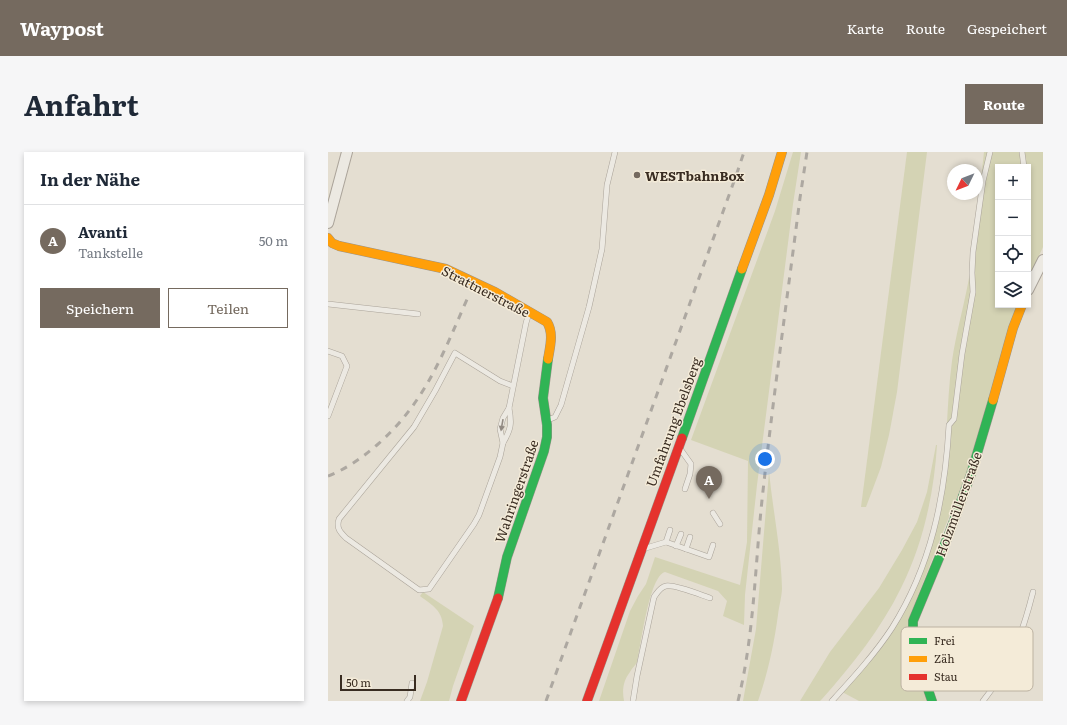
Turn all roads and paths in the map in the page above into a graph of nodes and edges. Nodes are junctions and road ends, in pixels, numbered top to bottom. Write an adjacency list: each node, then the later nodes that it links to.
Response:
1 (347, 152): 7 (street)
2 (615, 152): 19 (lane)
3 (782, 152): 21 (street, Umfahrung Ebelsberg)
4 (990, 152): 44 (lane)
5 (1022, 152): 6 (lane)
6 (1024, 164)
7 (328, 223)
8 (328, 238): 13 (street, Strattnerstraße)
9 (1043, 260): 10 (street)
10 (1031, 274)
11 (328, 304): 14 (lane)
12 (1021, 308): 35 (street, Holzmüllerstraße)
13 (530, 313): 16 (lane); 19 (street, Strattnerstraße)
14 (418, 314)
15 (328, 351): 18 (lane)
16 (513, 386): 17 (lane); 20 (lane)
17 (509, 408): 20 (lane); 20 (lane, one-way to 20)
18 (328, 416)
19 (546, 420): 41 (street, Wahringerstraße)
20 (503, 443)
21 (679, 446): 22 (lane); 32 (street, Umfahrung Ebelsberg)
22 (685, 489)
23 (713, 513): 24 (lane)
24 (720, 524)
25 (670, 530): 28 (lane)
26 (681, 534): 30 (lane)
27 (690, 537): 31 (lane)
28 (666, 542): 30 (lane); 32 (lane)
29 (713, 545): 31 (lane)
30 (676, 546): 31 (lane)
31 (686, 549)
32 (641, 550): 42 (street, Umfahrung Ebelsberg)
33 (1033, 592): 36 (lane)
34 (710, 598): 43 (lane)
35 (913, 627)
36 (1024, 627)
37 (412, 683): 40 (lane)
38 (928, 691): 45 (street, Holzmüllerstraße)
39 (990, 691): 46 (lane)
40 (407, 701)
41 (461, 701)
42 (587, 701)
43 (633, 701)
44 (832, 701)
45 (932, 701)
46 (983, 701)

